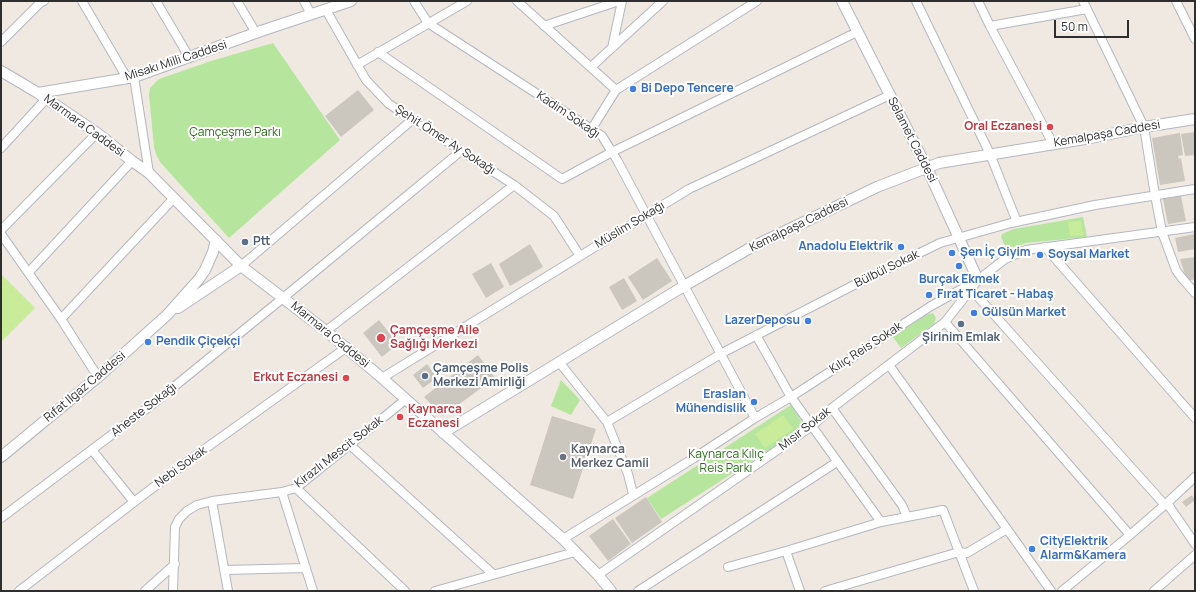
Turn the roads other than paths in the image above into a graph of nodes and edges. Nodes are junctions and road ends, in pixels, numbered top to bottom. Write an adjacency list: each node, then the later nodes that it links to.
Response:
1 (44, 1): 27 (street)
2 (82, 1): 34 (street)
3 (156, 1): 30 (street)
4 (237, 1): 25 (street)
5 (304, 1): 20 (street)
6 (350, 1): 19 (street, Misakı Milli Caddesi)
7 (414, 1): 21 (street, Kadim Sokağı)
8 (467, 1): 21 (street)
9 (517, 1): 22 (street)
10 (621, 1): 22 (street); 28 (street)
11 (663, 1): 28 (street)
12 (757, 1): 35 (street)
13 (842, 1): 24 (street, Selamet Caddesi)
14 (916, 1): 47 (street)
15 (978, 1): 23 (street)
16 (1083, 1): 18 (street)
17 (1176, 1): 26 (street)
18 (1087, 9): 23 (street); 40 (street)
19 (326, 10): 20 (street, Misakı Milli Caddesi); 31 (street, Şehit Ömer Ay Sokağı)
20 (311, 14): 25 (street, Misakı Milli Caddesi)
21 (428, 23): 29 (street); 41 (street, Kadim Sokağı)
22 (544, 26): 32 (street)
23 (990, 26): 43 (street)
24 (857, 32): 36 (street, Selamet Caddesi); 46 (street)
25 (256, 33): 30 (street, Misakı Milli Caddesi)
26 (1195, 39)
27 (1, 42)
28 (612, 48): 32 (street)
29 (378, 52): 31 (street); 46 (street)
30 (189, 57): 34 (street, Misakı Milli Caddesi)
31 (357, 65): 39 (street, Şehit Ömer Ay Sokağı)
32 (591, 67): 35 (street)
33 (2, 73): 37 (street)
34 (131, 77): 37 (street, Misakı Milli Caddesi); 50 (street)
35 (616, 90): 41 (street)
36 (890, 95): 49 (street, Selamet Caddesi); 55 (street, Müslim Sokağı)
37 (42, 96): 42 (street, Marmara Caddesi); 44 (street)
38 (1195, 119): 40 (street, Kemalpaşa Caddesi)
39 (412, 120): 45 (street, Şehit Ömer Ay Sokağı); 65 (street)
40 (1144, 127): 43 (street, Kemalpaşa Caddesi); 53 (street)
41 (591, 130): 46 (street, Kadim Sokağı)
42 (97, 133): 48 (street, Marmara Caddesi); 58 (street)
43 (1053, 144): 47 (street, Kemalpaşa Caddesi)
44 (1, 148)
45 (461, 151): 51 (street, Şehit Ömer Ay Sokağı); 72 (street, Aheste Sokağı)
46 (612, 152): 55 (street, Kadim Sokağı)
47 (990, 154): 49 (street, Kemalpaşa Caddesi); 56 (street)
48 (132, 162): 50 (street, Marmara Caddesi); 66 (street)
49 (927, 168): 61 (street, Selamet Caddesi); 69 (street, Kemalpaşa Caddesi)
50 (149, 173): 54 (street, Marmara Caddesi)
51 (514, 185): 64 (street, Şehit Ömer Ay Sokağı); 76 (street)
52 (1195, 189): 53 (street, Bülbül Sokak)
53 (1154, 195): 56 (street, Bülbül Sokak); 59 (street)
54 (174, 198): 62 (street, Marmara Caddesi); 74 (street)
55 (646, 216): 64 (street, Müslim Sokağı); 69 (street, Kadim Sokağı)
56 (1017, 222): 61 (street, Bülbül Sokak)
57 (1195, 227): 59 (street, Kılıç Reis Sokak)
58 (1, 230)
59 (1162, 232): 63 (street, Kılıç Reis Sokak); 68 (street)
60 (1, 234): 66 (street)
61 (960, 238): 67 (street, Selamet Caddesi); 77 (street, Bülbül Sokak)
62 (216, 240): 65 (street, Marmara Caddesi); 73 (street, Rıfat Ilgaz Caddesi)
63 (1045, 247): 67 (street, Kılıç Reis Sokak); 88 (street)
64 (580, 256): 83 (street, Müslim Sokağı)
65 (242, 266): 72 (street, Marmara Caddesi); 73 (street, Rıfat Ilgaz Caddesi)
66 (29, 272): 74 (street)
67 (978, 280): 70 (street, Mısır Sokak); 84 (street, Kılıç Reis Sokak)
68 (1192, 285): 71 (street)
69 (684, 286): 79 (street, Kadim Sokağı); 80 (street, Kemalpaşa Caddesi)
70 (971, 289): 75 (street, Mısır Sokak); 102 (street)
71 (1195, 293)
72 (283, 298): 76 (street, Marmara Caddesi); 93 (street, Aheste Sokağı)
73 (168, 315): 82 (street, Rıfat Ilgaz Caddesi)
74 (61, 320): 82 (street)
75 (945, 322): 81 (street, Mısır Sokak); 107 (street)
76 (326, 330): 78 (street, Marmara Caddesi)
77 (756, 335): 79 (street, Bülbül Sokak); 84 (street)
78 (347, 347): 83 (street, Marmara Caddesi); 101 (street, Nebi Sokak)
79 (720, 354): 87 (street, Kadim Sokağı); 89 (street, Bülbül Sokak)
80 (559, 362): 89 (street); 91 (street, Kemalpaşa Caddesi)
81 (889, 365): 86 (street, Mısır Sokak); 106 (street)
82 (98, 377): 94 (street, Rıfat Ilgaz Caddesi)
83 (382, 378): 85 (street, Marmara Caddesi)
84 (791, 397): 87 (street, Kılıç Reis Sokak); 90 (street)
85 (405, 400): 91 (street, Marmara Caddesi); 92 (street, Kirazlı Mescit Sokak)
86 (832, 408): 90 (street, Mısır Sokak); 103 (street)
87 (755, 418): 99 (street, Kılıç Reis Sokak)
88 (1195, 418)
89 (607, 422): 99 (street)
90 (812, 426): 95 (street); 119 (street, Mısır Sokak)
91 (443, 433): 108 (street, Marmara Caddesi)
92 (350, 445): 97 (street, Kirazlı Mescit Sokak); 118 (street)
93 (92, 450): 101 (street); 104 (street, Aheste Sokağı)
94 (1, 457)
95 (837, 462): 105 (street); 128 (street)
96 (1195, 477): 102 (street)
97 (296, 488): 98 (street, Kirazlı Mescit Sokak); 125 (street)
98 (282, 492): 100 (street, Kirazlı Mescit Sokak); 116 (street)
99 (633, 494): 108 (street, Kılıç Reis Sokak)
100 (212, 501): 114 (street, Kirazlı Mescit Sokak); 117 (street)
101 (134, 502): 120 (street, Nebi Sokak)
102 (1166, 504): 107 (street); 109 (street)
103 (907, 517): 105 (street); 112 (street)
104 (1, 518)
105 (881, 522): 110 (street)
106 (1007, 529): 112 (street); 132 (street)
107 (1130, 535): 133 (street)
108 (563, 539): 111 (street, Marmara Caddesi)
109 (1195, 544)
110 (786, 551): 115 (street); 129 (street)
111 (575, 552): 118 (street); 119 (street, Marmara Caddesi)
112 (959, 552): 130 (street); 131 (street)
113 (1195, 555): 134 (street)
114 (174, 564): 121 (street); 122 (street, Kirazlı Mescit Sokak)
115 (728, 567)
116 (306, 568): 117 (street); 124 (street)
117 (224, 570): 123 (street)
118 (493, 574): 126 (street)
119 (598, 574): 127 (street, Marmara Caddesi)
120 (19, 591)
121 (145, 591)
122 (173, 591)
123 (228, 591)
124 (313, 591)
125 (405, 591)
126 (435, 591)
127 (611, 591)
128 (638, 591)
129 (800, 591)
130 (825, 591)
131 (974, 591)
132 (1050, 591)
133 (1062, 591)
134 (1154, 591)

